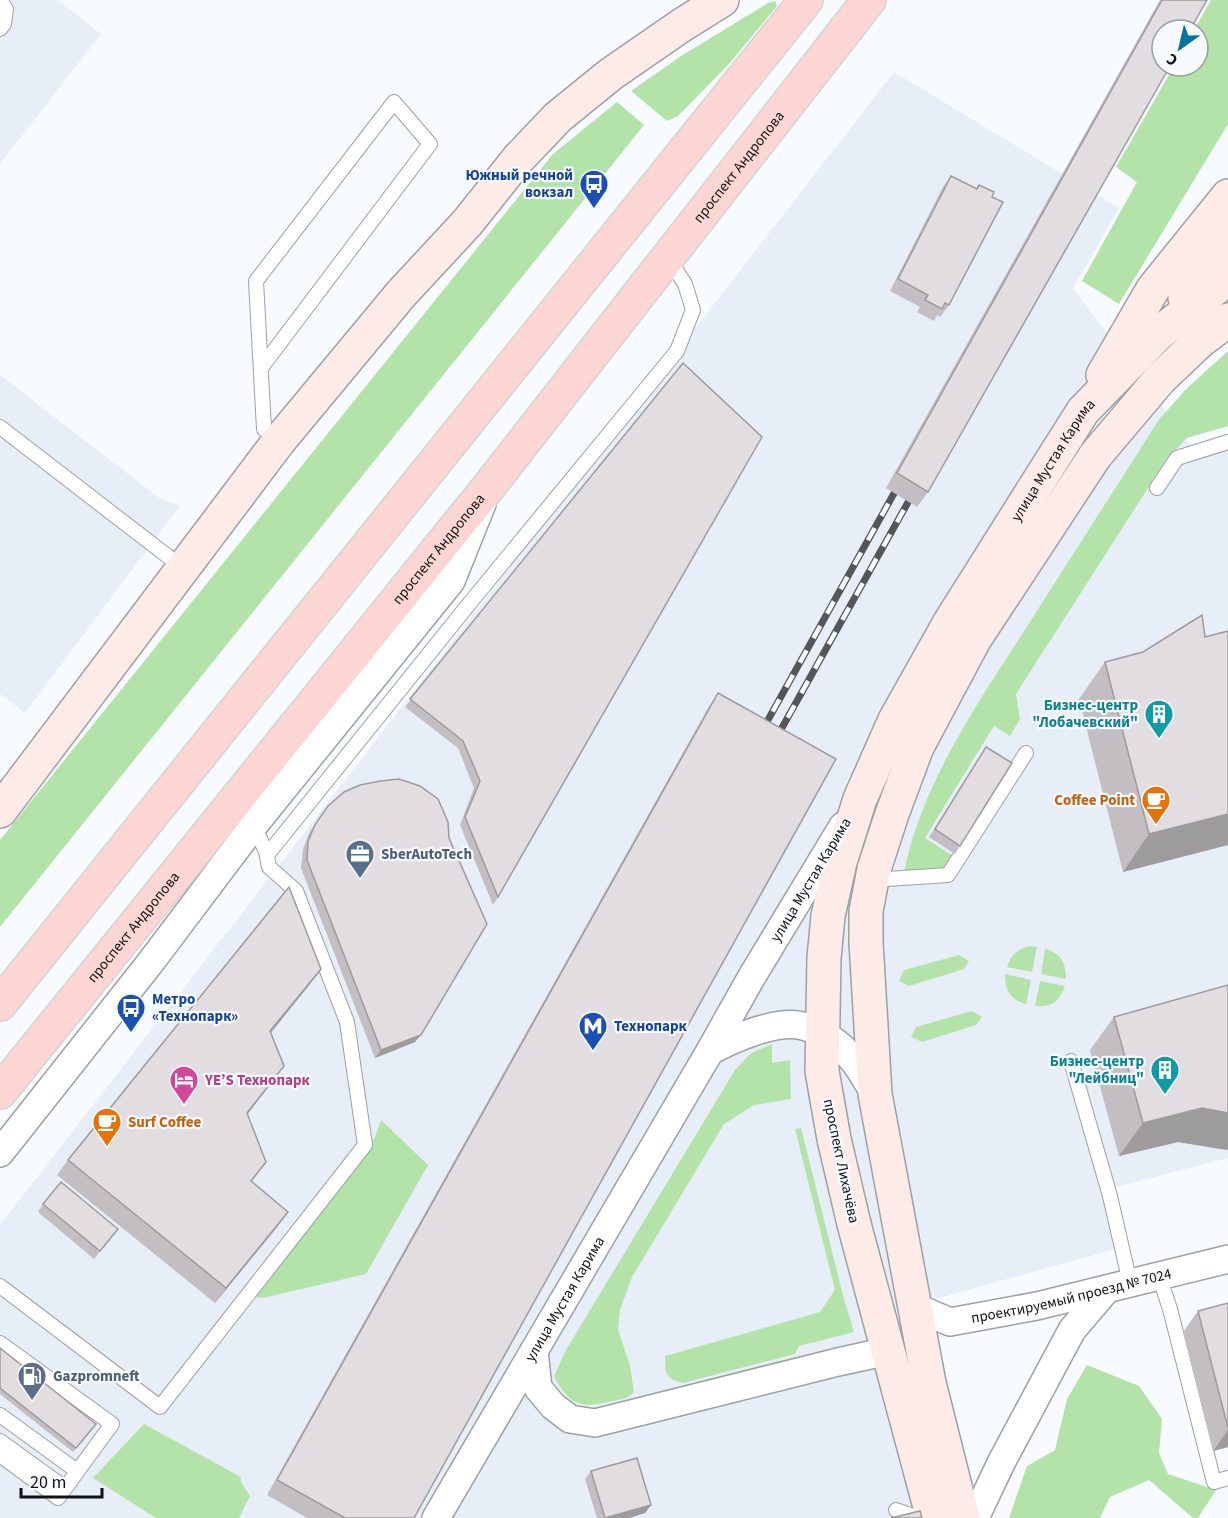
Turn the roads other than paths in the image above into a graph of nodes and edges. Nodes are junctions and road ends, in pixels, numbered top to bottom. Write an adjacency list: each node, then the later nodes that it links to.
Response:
1 (0, 0): 5 (lane)
2 (722, 0): 14 (street)
3 (806, 0): 26 (main road)
4 (869, 0): 8 (main road, проспект Андропова)
5 (0, 29)
6 (1226, 199): 7 (street); 12 (street)
7 (1227, 255): 10 (street)
8 (668, 258): 17 (main road, проспект Андропова); 24 (lane)
9 (1228, 320): 16 (street, улица Мустая Карима)
10 (1157, 335): 12 (street, улица Мустая Карима); 16 (street)
11 (261, 368): 11 (lane); 14 (lane)
12 (1083, 411): 21 (street, улица Мустая Карима)
13 (0, 426): 19 (lane)
14 (279, 441): 19 (street)
15 (1228, 442): 18 (lane)
16 (1095, 456): 25 (street, улица Мустая Карима)
17 (490, 485): 23 (street); 30 (main road, проспект Андропова)
18 (1157, 488)
19 (183, 568): 22 (street)
20 (1026, 753): 25 (lane)
21 (860, 799): 27 (street, проспект Лихачёва); 28 (street, улица Мустая Карима)
22 (0, 811)
23 (254, 825): 24 (lane); 32 (street)
24 (267, 855): 35 (lane)
25 (872, 880): 31 (street)
26 (0, 1004)
27 (822, 1034): 28 (street); 31 (street); 40 (street, проспект Лихачёва)
28 (710, 1052): 39 (street, улица Мустая Карима)
29 (1071, 1061): 36 (lane)
30 (0, 1092)
31 (875, 1094): 37 (street)
32 (0, 1153)
33 (1228, 1259): 34 (street, проектируемый проезд № 7024)
34 (1159, 1276): 36 (street, проектируемый проезд № 7024); 45 (lane)
35 (0, 1286)
36 (1119, 1286): 37 (street, проектируемый проезд № 7024); 51 (street)
37 (915, 1307): 50 (street)
38 (0, 1343): 44 (lane)
39 (534, 1351): 40 (street); 49 (street, улица Мустая Карима)
40 (888, 1351): 48 (street, проспект Лихачёва)
41 (0, 1415): 44 (lane)
42 (0, 1441): 46 (lane)
43 (0, 1455): 46 (lane)
44 (77, 1471): 46 (lane)
45 (1228, 1478)
46 (65, 1488)
47 (896, 1510): 48 (lane)
48 (932, 1516)
49 (436, 1518)
50 (963, 1518)
51 (975, 1518)

